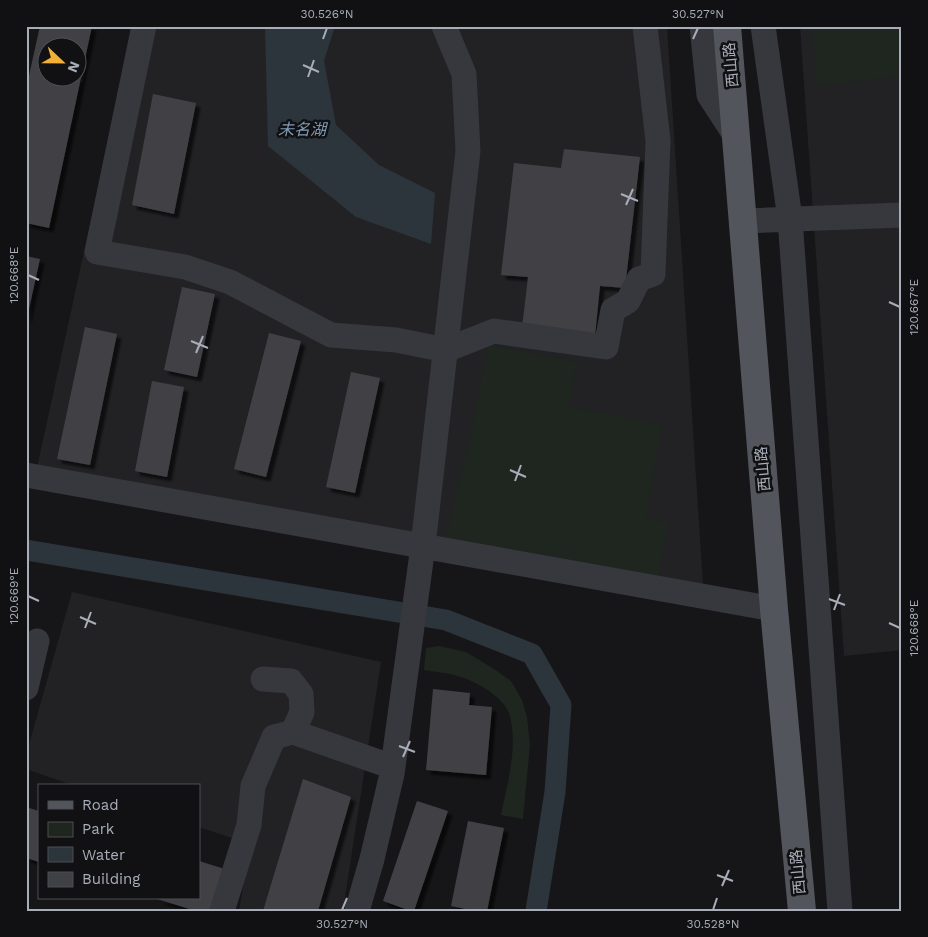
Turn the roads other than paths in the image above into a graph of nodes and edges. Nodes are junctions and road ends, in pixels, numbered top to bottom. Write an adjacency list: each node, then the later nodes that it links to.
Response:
1 (144, 26): 11 (street)
2 (444, 26): 11 (street)
3 (645, 26): 11 (street)
4 (702, 26): 7 (street)
5 (728, 26): 7 (main road, 西山路)
6 (763, 26): 9 (street)
7 (736, 138): 10 (main road, 西山路)
8 (902, 215): 9 (street)
9 (790, 219): 10 (street); 23 (street)
10 (743, 222): 14 (main road, 西山路)
11 (446, 350): 13 (street)
12 (26, 475): 13 (street)
13 (421, 557): 14 (street); 19 (street)
14 (774, 609): 22 (main road, 西山路)
15 (37, 641): 17 (street)
16 (263, 680): 18 (street)
17 (26, 688)
18 (293, 732): 19 (street); 20 (street)
19 (393, 767): 21 (street)
20 (222, 911)
21 (357, 911)
22 (802, 911)
23 (840, 911)

